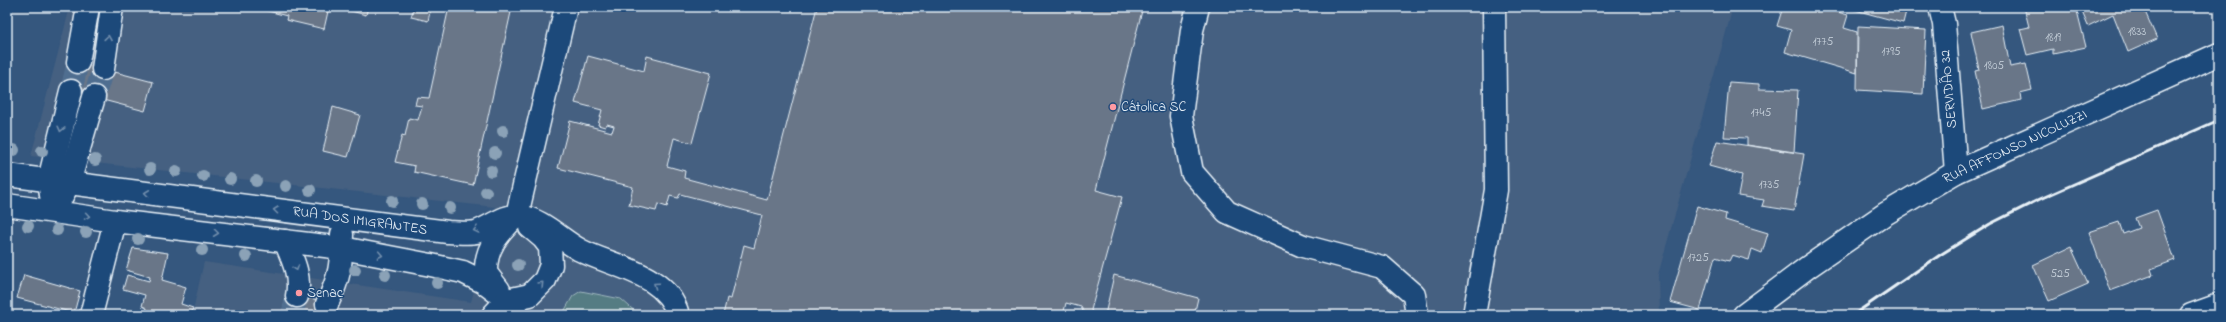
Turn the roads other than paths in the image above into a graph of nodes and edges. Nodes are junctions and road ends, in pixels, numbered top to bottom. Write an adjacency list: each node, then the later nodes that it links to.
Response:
1 (88, 7): 9 (street)
2 (112, 7): 10 (street, one-way to 2)
3 (566, 7): 18 (street)
4 (1198, 7): 29 (street)
5 (1494, 7): 30 (street)
6 (1940, 7): 13 (street, SERVIDÃO 32)
7 (1951, 7): 13 (street)
8 (2219, 54): 13 (street, RUA AFFONSO NICOLUZZI)
9 (78, 62)
10 (103, 69)
11 (71, 91): 15 (street, one-way to 15)
12 (94, 97): 15 (street)
13 (1963, 169): 31 (street, RUA AFFONSO NICOLUZZI)
14 (7, 175): 15 (street, RUA DOS IMIGRANTES)
15 (59, 182): 17 (street); 19 (street, RUA DOS IMIGRANTES, one-way to 15)
16 (7, 205): 17 (street, RUA DOS IMIGRANTES)
17 (54, 211): 20 (street, RUA DOS IMIGRANTES, one-way to 20)
18 (517, 215): 19 (street, RUA DOS IMIGRANTES, one-way to 19); 26 (street); 26 (street, one-way to 18); 28 (street, one-way to 18)
19 (342, 218): 22 (street)
20 (115, 221): 21 (street, RUA DOS IMIGRANTES, one-way to 21); 27 (street)
21 (285, 241): 22 (street, RUA DOS IMIGRANTES); 23 (street, one-way to 23)
22 (342, 248): 24 (street); 26 (street, RUA DOS IMIGRANTES, one-way to 26)
23 (297, 296)
24 (327, 304)
25 (2219, 306): 32 (street)
26 (505, 310)
27 (90, 315)
28 (678, 315)
29 (1417, 315)
30 (1474, 315)
31 (1744, 315)
32 (2191, 315)

